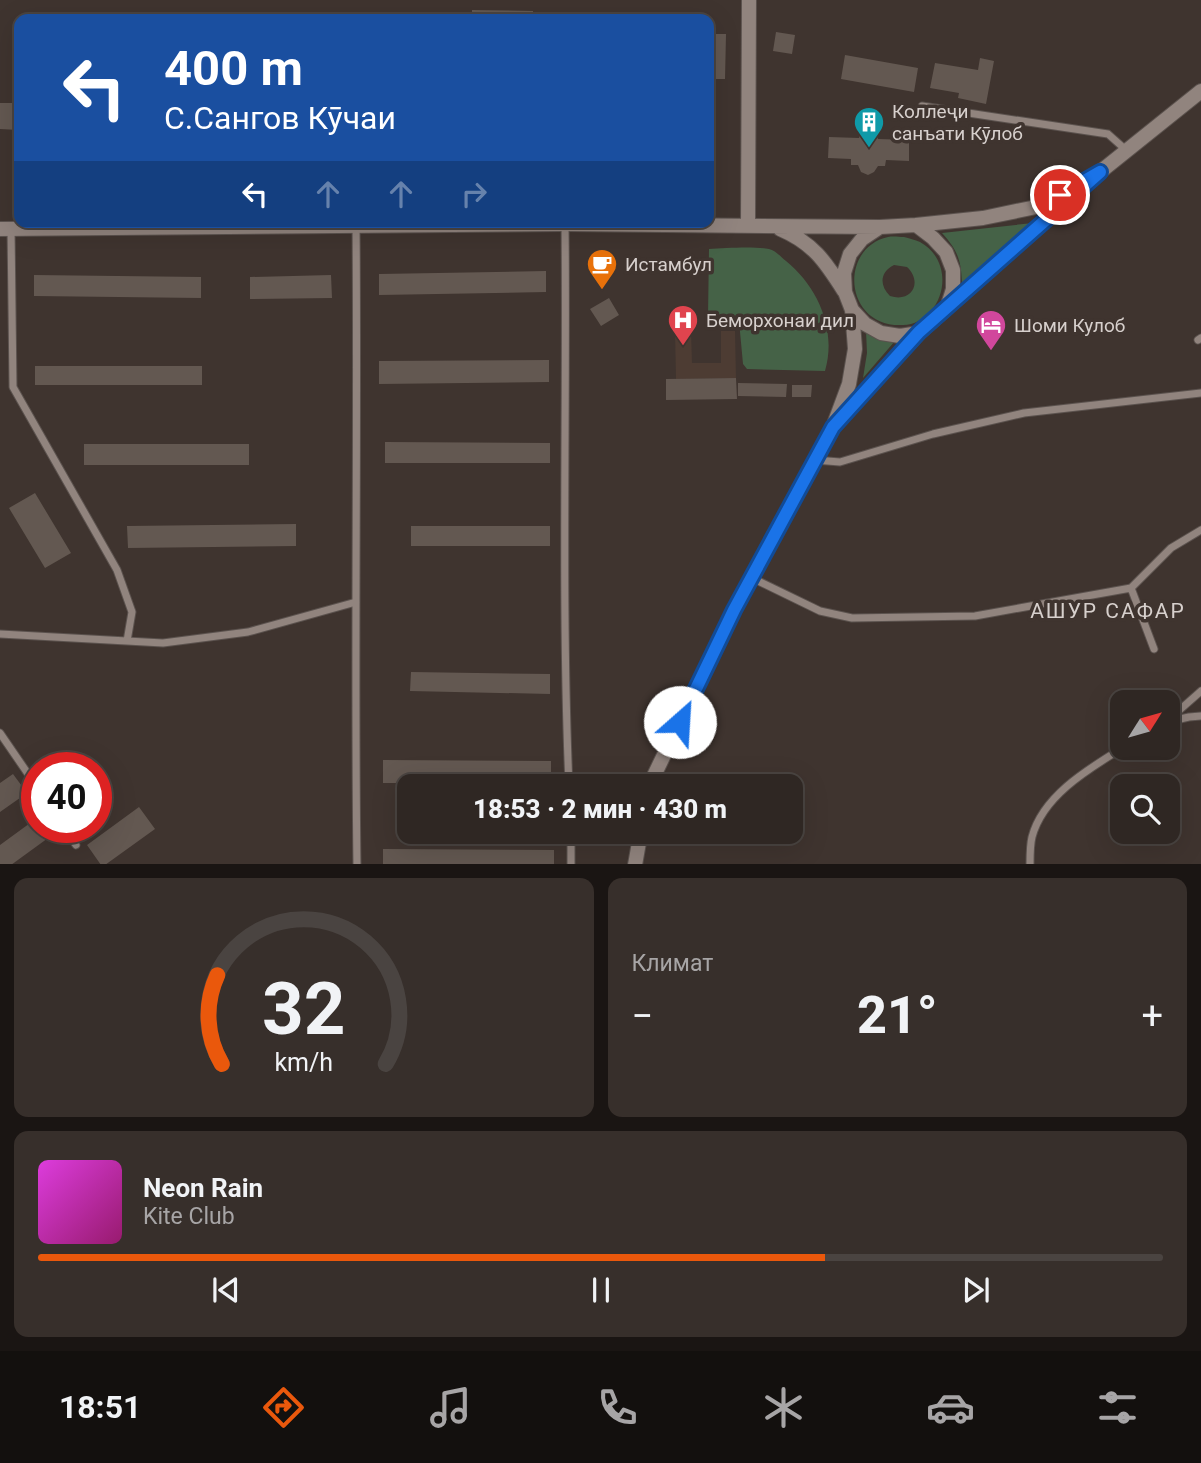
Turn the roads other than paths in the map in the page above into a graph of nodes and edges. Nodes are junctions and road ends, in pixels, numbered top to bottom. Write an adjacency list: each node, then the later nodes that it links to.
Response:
1 (749, 0): 7 (street)
2 (1199, 97): 4 (street)
3 (922, 106): 4 (street)
4 (1126, 151): 5 (street)
5 (1100, 172): 9 (street); 16 (street)
6 (714, 225): 7 (street)
7 (748, 225): 8 (street)
8 (772, 225): 10 (street); 15 (street)
9 (916, 225): 10 (street); 16 (street)
10 (880, 227): 15 (street)
11 (94, 228): 14 (street)
12 (356, 228): 25 (street)
13 (565, 228): 36 (street)
14 (6, 229): 27 (street)
15 (845, 292): 17 (street)
16 (947, 308): 18 (street)
17 (852, 310): 18 (street); 20 (street)
18 (919, 332): 20 (street)
19 (1201, 393): 21 (street)
20 (833, 427): 21 (street)
21 (815, 460): 23 (street)
22 (1201, 530): 24 (street)
23 (751, 578): 24 (street); 37 (street)
24 (1131, 588): 28 (street)
25 (356, 602): 27 (street); 40 (street)
26 (0, 634): 27 (street)
27 (127, 641)
28 (1154, 649)
29 (1201, 691): 30 (street)
30 (1180, 710)
31 (1201, 716): 32 (street)
32 (1180, 719)
33 (0, 733): 35 (street)
34 (1110, 756): 43 (street)
35 (21, 764)
36 (569, 774)
37 (655, 774)
38 (571, 844): 41 (street)
39 (639, 844): 42 (street)
40 (357, 864)
41 (571, 864)
42 (635, 864)
43 (1030, 864)

